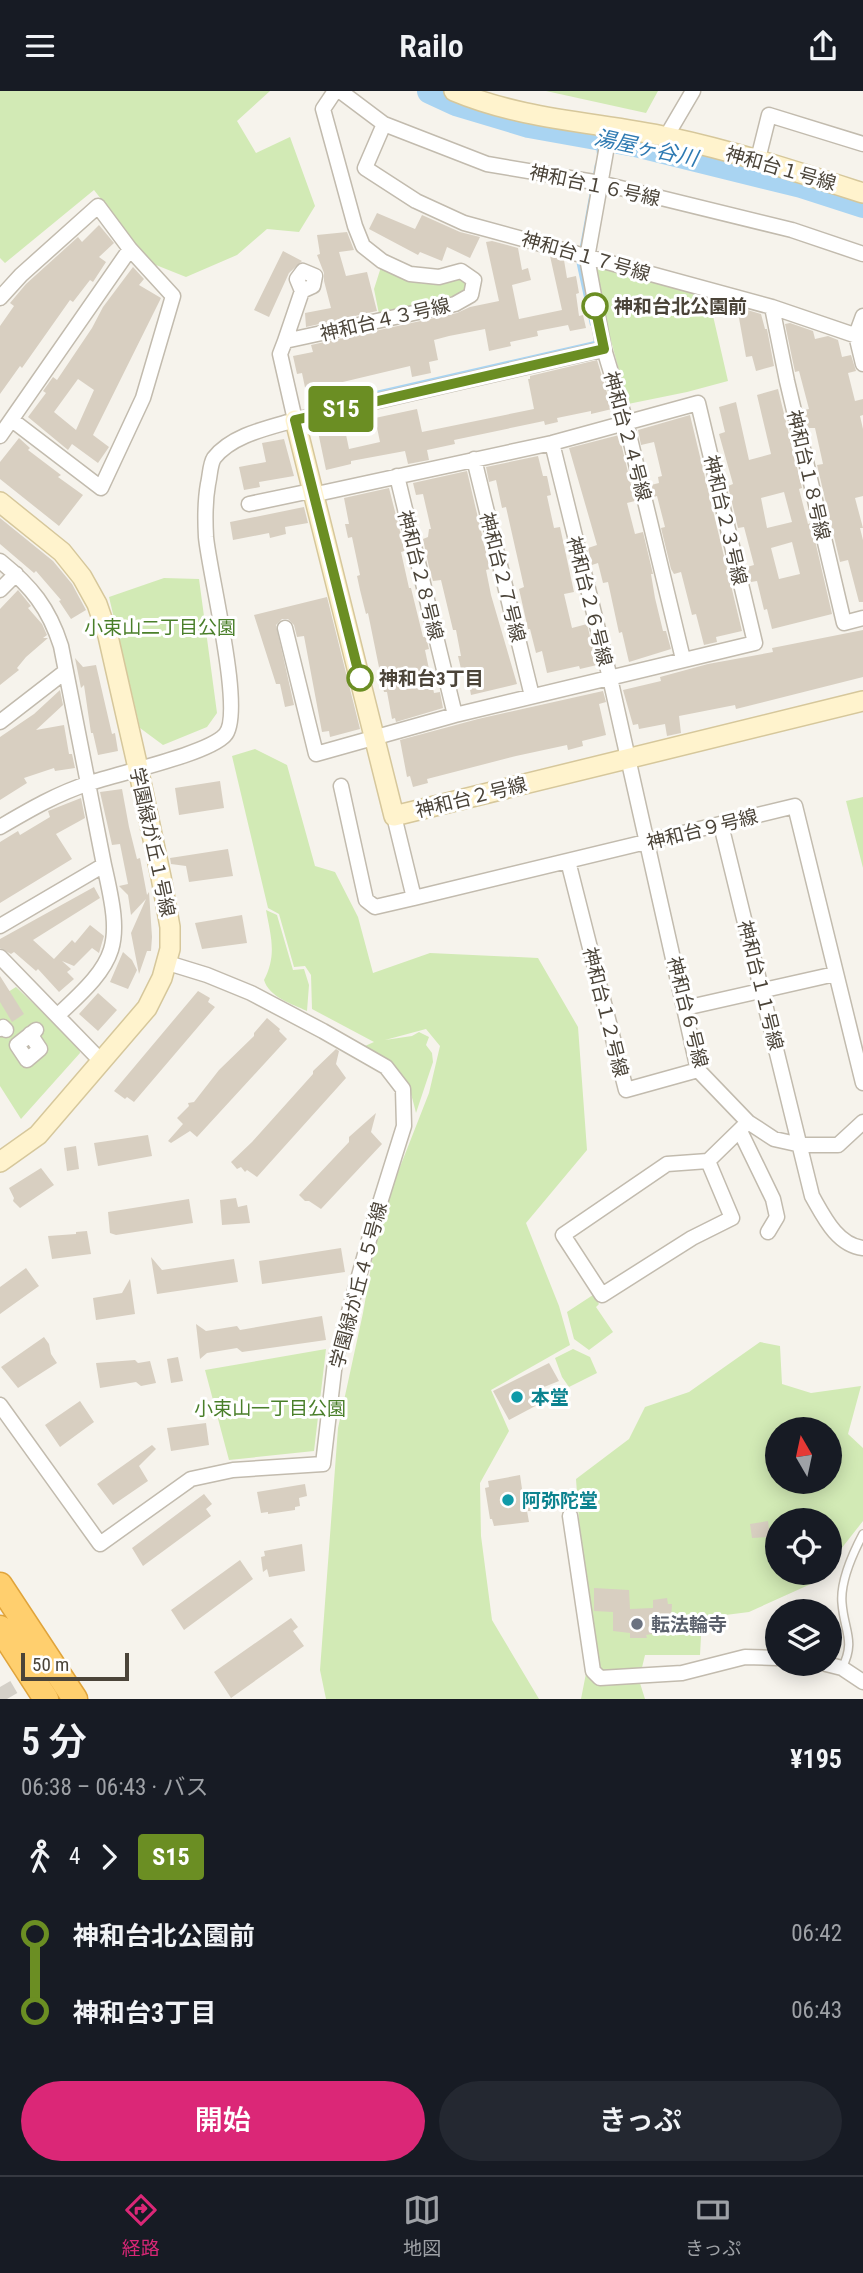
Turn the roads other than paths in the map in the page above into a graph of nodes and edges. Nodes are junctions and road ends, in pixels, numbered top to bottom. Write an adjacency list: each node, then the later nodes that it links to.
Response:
1 (337, 91): 4 (street, 神和台１６号線); 19 (street, 神和台４３号線)
2 (454, 91): 5 (street, 神和台１号線)
3 (693, 91): 6 (street)
4 (384, 124): 9 (street, 神和台１６号線); 13 (street, 神和台１７号線)
5 (609, 135): 6 (street, 神和台１号線); 9 (street, 神和台２４号線)
6 (666, 137): 8 (street, 神和台１号線)
7 (863, 144): 8 (street)
8 (758, 159): 10 (street, 神和台１号線)
9 (600, 183): 12 (street, 神和台１６号線); 13 (street, 神和台２４号線)
10 (863, 193)
11 (130, 249): 15 (street); 22 (street); 22 (street)
12 (863, 254)
13 (587, 258): 16 (street, 神和台１７号線); 20 (street, 神和台２４号線)
14 (302, 291): 19 (street)
15 (0, 298)
16 (772, 307): 18 (street, 神和台１７号線); 35 (street, 神和台１８号線)
17 (863, 316): 18 (street)
18 (859, 336): 21 (street)
19 (285, 341): 23 (street)
20 (604, 349): 23 (street); 24 (street, 神和台２４号線)
21 (863, 364)
22 (12, 420): 25 (street)
23 (295, 420): 29 (street, 神和台２号線); 46 (street)
24 (626, 422): 26 (street, 神和台２３号線); 37 (street, 神和台２４号線); 37 (street, 神和台２３号線)
25 (0, 436)
26 (552, 443): 27 (street, 神和台２３号線); 39 (street, 神和台２６号線)
27 (474, 459): 28 (street, 神和台２３号線); 40 (street, 神和台２７号線)
28 (397, 476): 29 (street, 神和台２３号線); 42 (street, 神和台２８号線)
29 (312, 493): 31 (street, 神和台２３号線); 44 (street, 神和台２号線)
30 (0, 502): 46 (street, 学園緑が丘１号線)
31 (249, 504)
32 (0, 561): 33 (street)
33 (16, 574): 34 (street); 38 (street)
34 (0, 590)
35 (863, 618)
36 (285, 628): 44 (street, 神和台２３号線)
37 (683, 659): 39 (street, 神和台２３号線)
38 (66, 671): 43 (street); 47 (street)
39 (610, 678): 40 (street, 神和台２３号線); 45 (street, 神和台２６号線)
40 (532, 696): 42 (street, 神和台２３号線)
41 (863, 701): 45 (street, 神和台２号線)
42 (456, 715): 44 (street, 神和台２３号線)
43 (0, 722)
44 (375, 738): 49 (street, 神和台２号線)
45 (629, 759): 49 (street, 神和台２号線); 52 (street, 神和台６号線)
46 (138, 768): 47 (street); 58 (street, 学園緑が丘１号線)
47 (88, 783): 51 (street); 54 (street)
48 (341, 786): 55 (street, 神和台９号線)
49 (394, 816): 55 (street)
50 (721, 825): 52 (street, 神和台９号線); 59 (street, 神和台９号線); 60 (street, 神和台１１号線)
51 (0, 828)
52 (647, 843): 53 (street, 神和台９号線); 61 (street, 神和台６号線)
53 (568, 861): 55 (street, 神和台９号線); 65 (street, 神和台１２号線)
54 (104, 865): 56 (street); 62 (street)
55 (414, 898)
56 (0, 926)
57 (0, 957): 62 (street)
58 (168, 963): 64 (street, 学園緑が丘１号線); 74 (street, 学園緑が丘４５号線)
59 (835, 974): 60 (street); 66 (street, 神和台９号線)
60 (761, 991): 61 (street); 69 (street, 神和台１１号線)
61 (685, 1008): 65 (street, 神和台６号線)
62 (58, 1015): 64 (street)
63 (9, 1036): 63 (street)
64 (100, 1061): 71 (street, 学園緑が丘１号線)
65 (698, 1070): 68 (street, 神和台６号線)
66 (863, 1083)
67 (863, 1122): 69 (street, 神和台６号線)
68 (744, 1127): 69 (street, 神和台６号線); 70 (street); 72 (street)
69 (801, 1145): 73 (street, 神和台１１号線)
70 (708, 1161): 70 (street)
71 (0, 1162)
72 (768, 1231)
73 (863, 1248)
74 (0, 1405)
75 (570, 1516): 81 (street)
76 (863, 1534): 78 (lane)
77 (0, 1585): 85 (highway)
78 (842, 1601)
79 (842, 1601): 82 (lane)
80 (0, 1629): 84 (highway)
81 (765, 1658)
82 (842, 1668): 83 (street)
83 (863, 1682)
84 (46, 1699)
85 (75, 1699)

